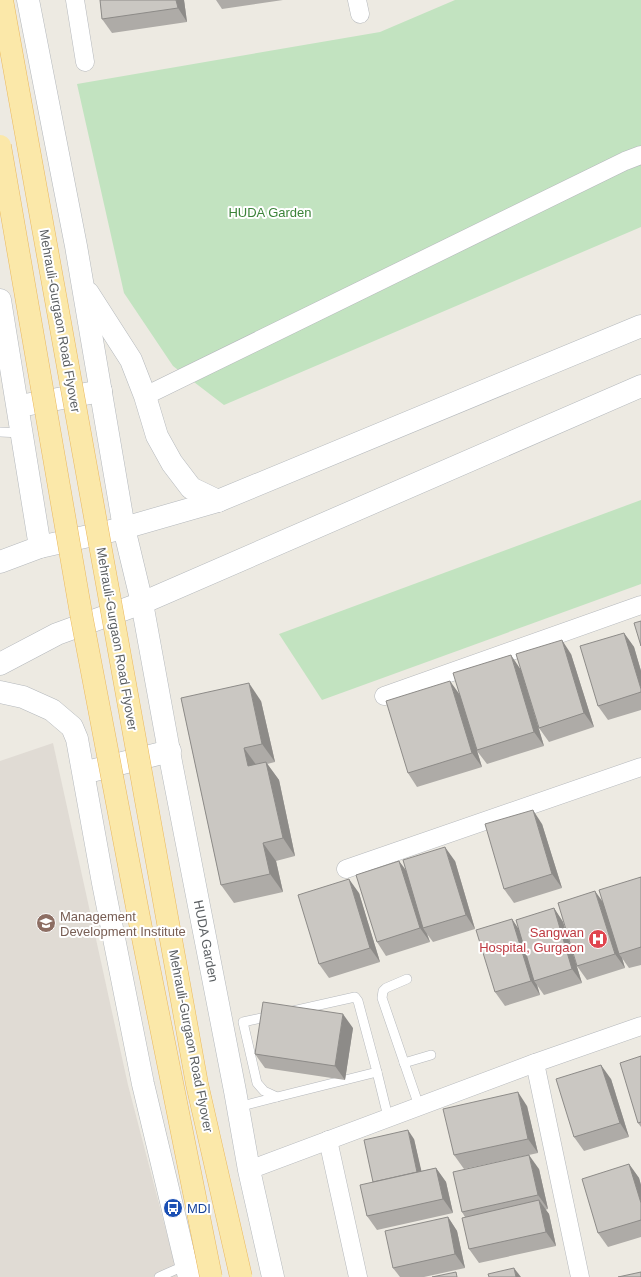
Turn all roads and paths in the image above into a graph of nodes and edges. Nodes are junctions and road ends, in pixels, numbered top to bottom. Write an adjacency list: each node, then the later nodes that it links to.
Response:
1 (2, 0): 45 (main road, Mehrauli-Gurgaon Road Flyover, bridge)
2 (28, 0): 7 (street, HUDA Garden)
3 (75, 0): 4 (street)
4 (85, 62)
5 (0, 146): 44 (main road, Mehrauli-Gurgaon Road Flyover, bridge)
6 (641, 155): 13 (street)
7 (83, 286): 12 (street, HUDA Garden); 13 (street)
8 (0, 300): 10 (street)
9 (641, 326): 17 (street)
10 (4, 340): 14 (street)
11 (641, 386): 21 (street)
12 (101, 391): 14 (street); 18 (street, HUDA Garden)
13 (145, 396): 17 (street)
14 (18, 406): 16 (street)
15 (0, 432): 16 (lane)
16 (22, 433): 19 (street)
17 (218, 501): 18 (street)
18 (124, 528): 19 (street); 21 (street, HUDA Garden)
19 (40, 547): 20 (street)
20 (0, 562)
21 (142, 603): 23 (street); 26 (street, HUDA Garden)
22 (641, 605): 25 (street)
23 (0, 664)
24 (0, 692): 28 (street)
25 (384, 696)
26 (170, 751): 28 (street); 38 (street, HUDA Garden)
27 (641, 767): 29 (street)
28 (83, 773): 42 (street)
29 (346, 870)
30 (407, 979): 33 (lane)
31 (641, 1026): 34 (street)
32 (431, 1055): 33 (lane)
33 (404, 1063): 37 (lane)
34 (535, 1063): 37 (street); 48 (street)
35 (377, 1072): 36 (lane); 36 (lane); 39 (lane)
36 (276, 1097): 38 (lane)
37 (419, 1106): 39 (street)
38 (238, 1107): 41 (street, HUDA Garden)
39 (388, 1117): 40 (street)
40 (328, 1140): 41 (street); 47 (street)
41 (249, 1170): 46 (street, HUDA Garden)
42 (188, 1271): 43 (lane)
43 (159, 1277)
44 (211, 1277)
45 (241, 1277)
46 (273, 1277)
47 (358, 1277)
48 (580, 1277)

